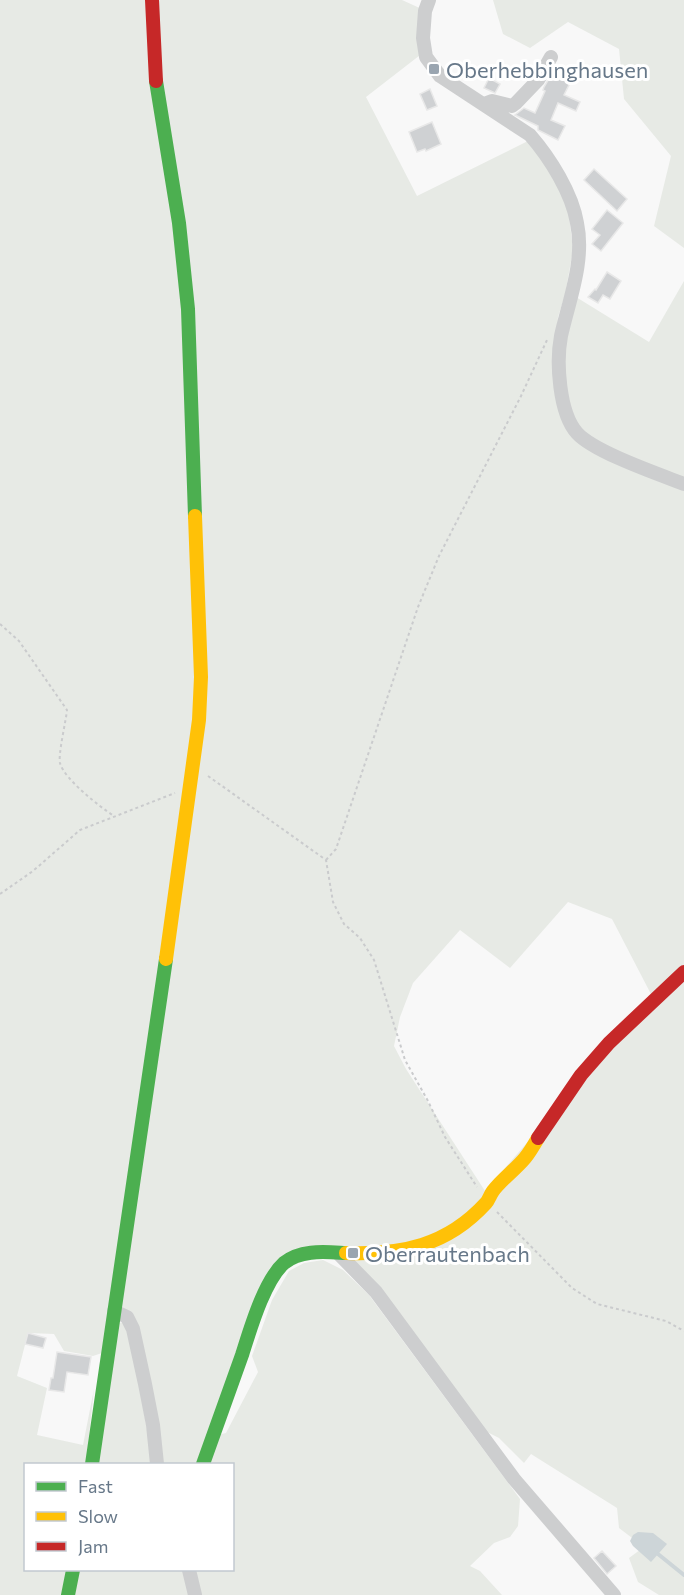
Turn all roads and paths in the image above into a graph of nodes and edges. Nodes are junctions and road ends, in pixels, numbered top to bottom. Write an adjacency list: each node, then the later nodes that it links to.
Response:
1 (152, 0): 8 (main road)
2 (429, 0): 4 (street)
3 (551, 57): 4 (street)
4 (484, 104): 6 (street)
5 (549, 336): 11 (path)
6 (684, 484)
7 (0, 624): 10 (path)
8 (194, 767): 11 (path); 16 (main road)
9 (164, 797): 10 (path)
10 (114, 816): 12 (path)
11 (326, 860): 14 (path)
12 (0, 894)
13 (684, 972): 14 (main road)
14 (487, 1202): 15 (main road); 17 (path)
15 (338, 1253): 20 (main road); 25 (street)
16 (114, 1311): 18 (main road); 19 (street)
17 (684, 1331)
18 (92, 1463)
19 (157, 1463)
20 (203, 1463)
21 (73, 1571): 23 (main road)
22 (189, 1571): 24 (street)
23 (68, 1595)
24 (195, 1595)
25 (614, 1595)

